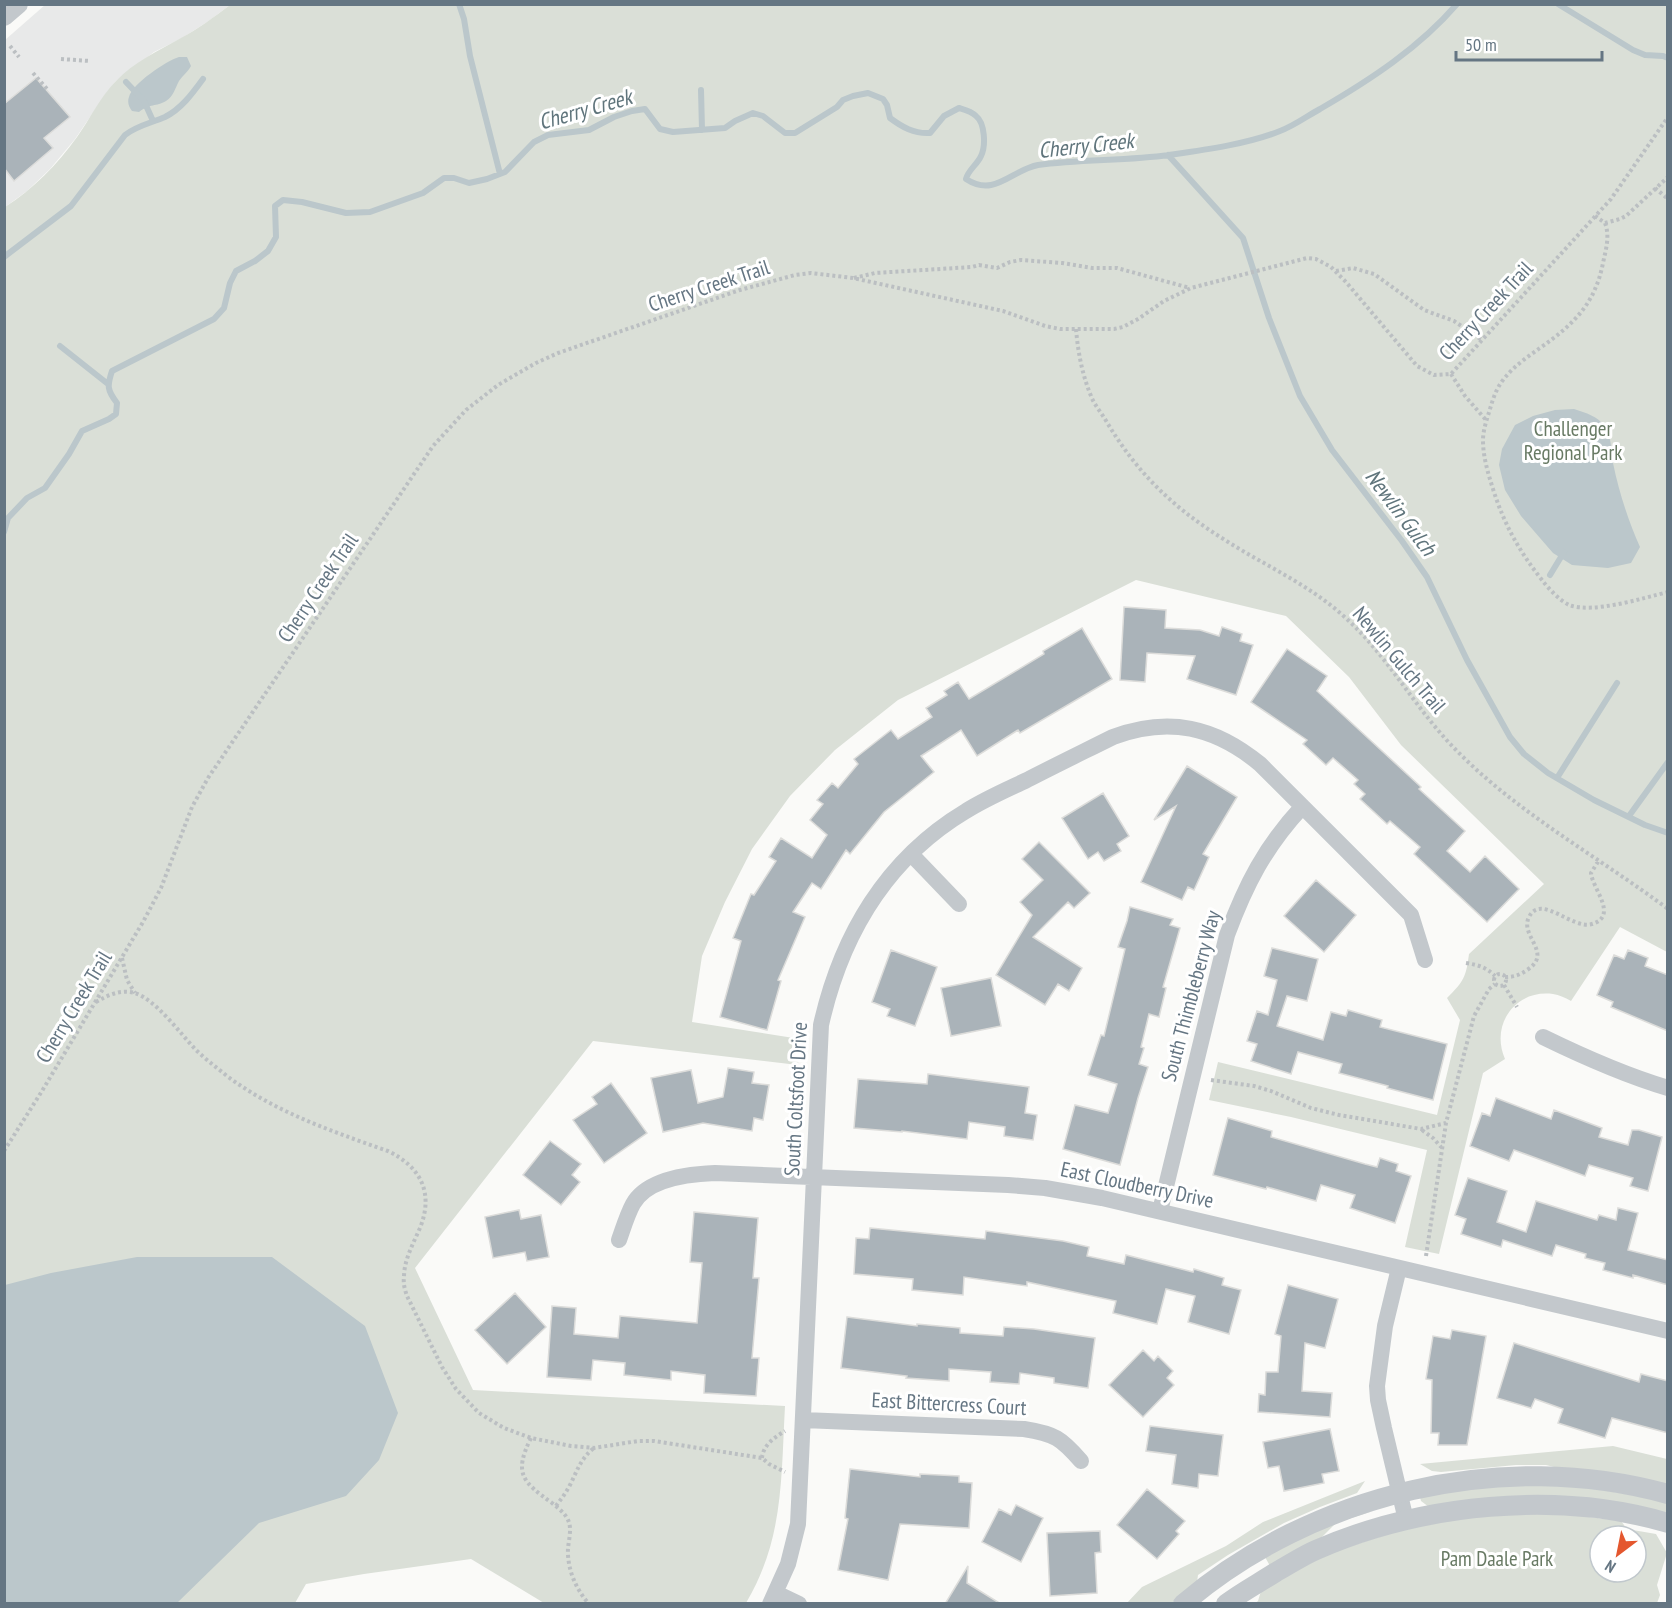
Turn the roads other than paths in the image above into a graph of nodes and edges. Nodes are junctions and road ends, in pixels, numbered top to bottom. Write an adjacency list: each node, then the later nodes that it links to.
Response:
1 (18, 4): 2 (street)
2 (4, 16)
3 (1302, 807): 4 (street, South Coltsfoot Drive); 6 (street, South Coltsfoot Drive); 10 (street, South Thimbleberry Way)
4 (911, 854): 5 (street); 9 (street, South Coltsfoot Drive)
5 (959, 904)
6 (1425, 960)
7 (1543, 1037): 8 (street)
8 (1668, 1088)
9 (813, 1177): 10 (street, East Cloudberry Drive); 11 (street, East Cloudberry Drive); 14 (street, South Coltsfoot Drive)
10 (1160, 1211): 12 (street, East Cloudberry Drive)
11 (619, 1240)
12 (1399, 1268): 13 (street, East Cloudberry Drive); 16 (street)
13 (1668, 1331)
14 (803, 1420): 15 (street, East Bittercress Court); 20 (street, South Coltsfoot Drive)
15 (1081, 1461)
16 (1399, 1494): 17 (street); 18 (street); 22 (street)
17 (1668, 1494)
18 (1406, 1520): 19 (street); 23 (street)
19 (1668, 1523)
20 (773, 1598): 21 (street)
21 (800, 1604)
22 (1184, 1604)
23 (1226, 1604)

